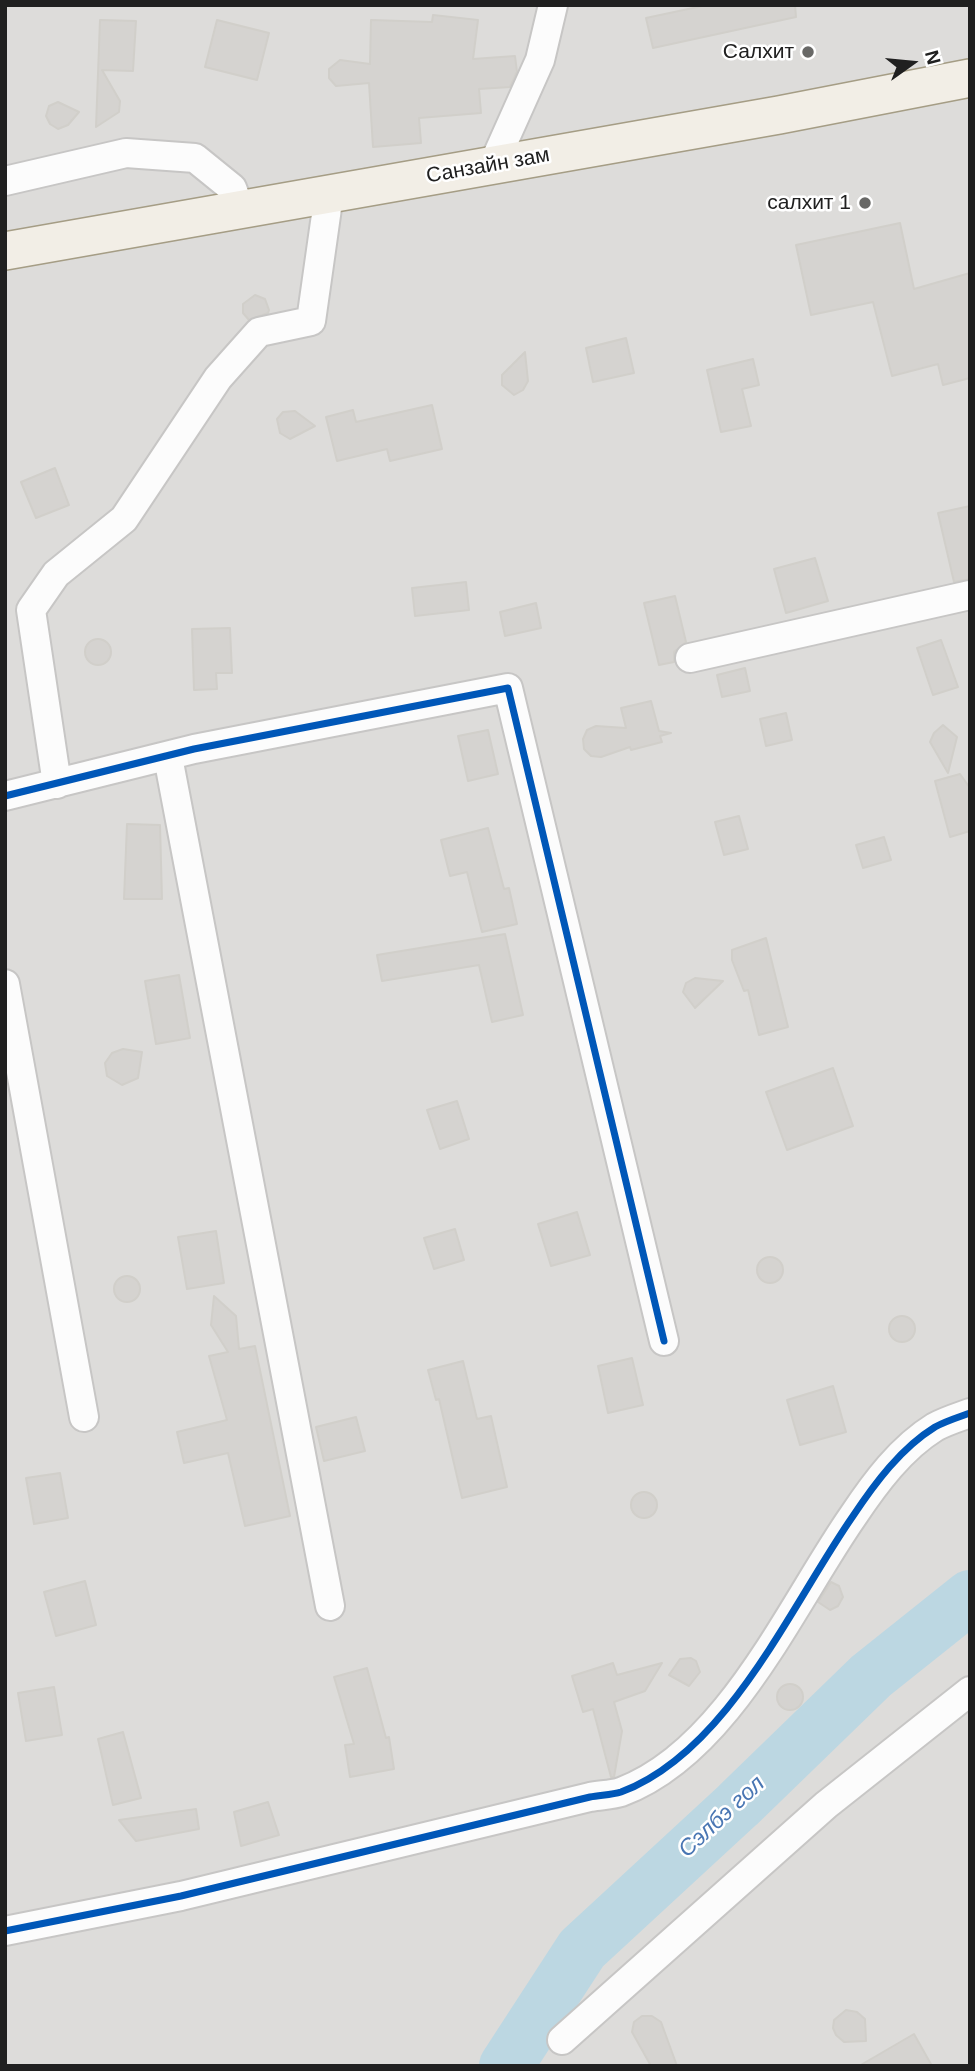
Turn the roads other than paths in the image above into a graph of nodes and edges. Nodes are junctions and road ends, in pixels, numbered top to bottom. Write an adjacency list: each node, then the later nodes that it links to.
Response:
1 (552, 5): 3 (street)
2 (970, 78): 3 (main road, Санзайн зам)
3 (493, 165): 5 (main road, Санзайн зам)
4 (5, 181): 6 (street)
5 (329, 194): 6 (main road, Санзайн зам); 11 (street)
6 (240, 209): 7 (main road, Санзайн зам)
7 (5, 251)
8 (970, 595): 9 (street)
9 (690, 658)
10 (168, 757): 11 (street); 14 (street); 17 (street)
11 (57, 783): 12 (street)
12 (5, 796)
13 (5, 984): 16 (street)
14 (664, 1341)
15 (970, 1413): 19 (street)
16 (84, 1417)
17 (330, 1606)
18 (970, 1691): 20 (street)
19 (5, 1931)
20 (562, 2040)

